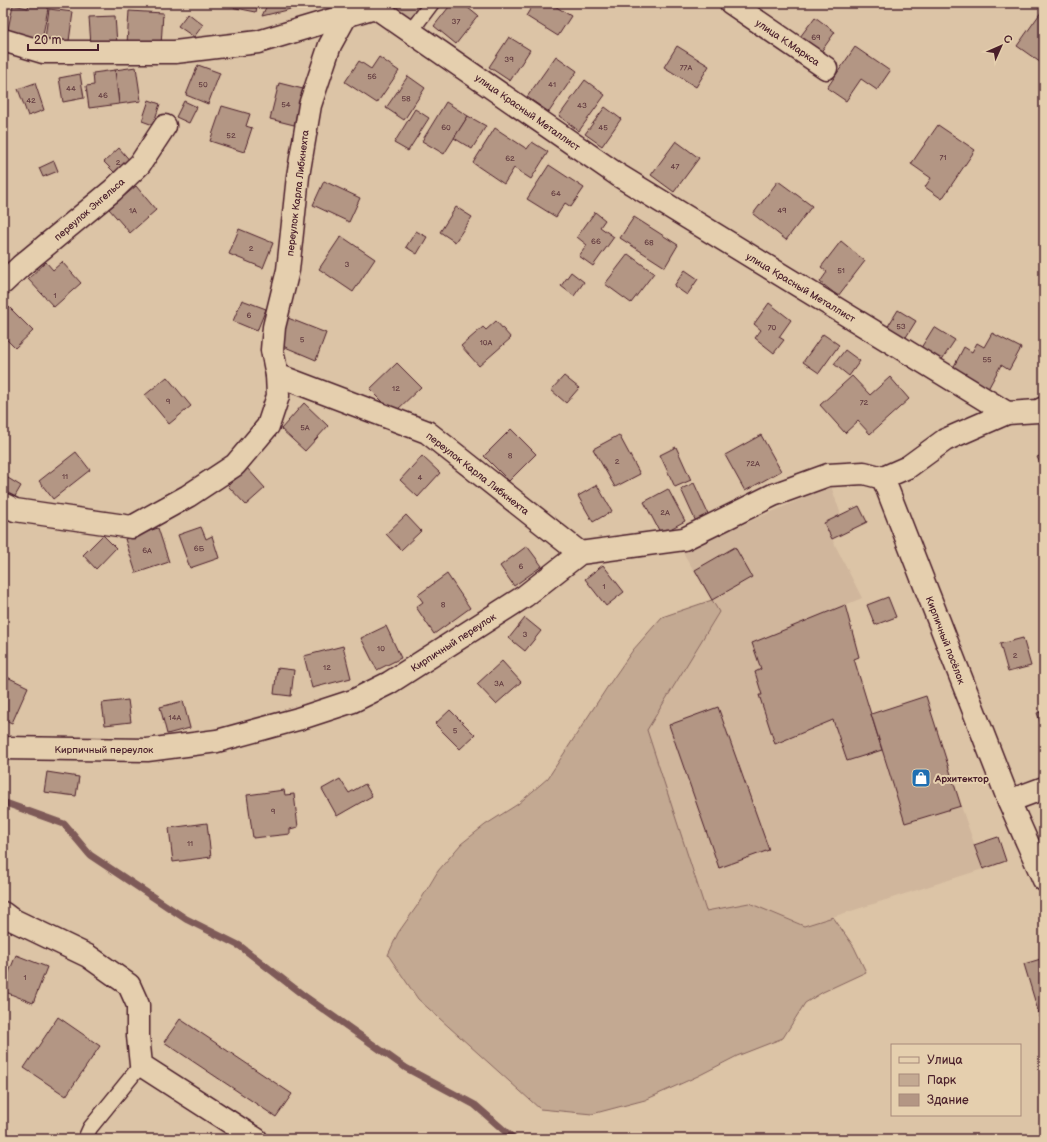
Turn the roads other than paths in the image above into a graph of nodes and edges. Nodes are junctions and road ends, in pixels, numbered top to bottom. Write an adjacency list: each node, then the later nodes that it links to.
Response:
1 (432, 3): 5 (lane)
2 (730, 3): 7 (street, улица К.Маркса)
3 (373, 4): 4 (street, улица Красный Металлист); 5 (street, улица Красный Металлист)
4 (346, 16): 6 (street, улица Красный Металлист); 10 (street, переулок Карла Либкнехта)
5 (411, 32): 12 (street, улица Красный Металлист)
6 (3, 40)
7 (826, 68)
8 (165, 126): 9 (street, переулок Энгельса)
9 (3, 283)
10 (277, 375): 14 (street, переулок Карла Либкнехта); 15 (street, переулок Карла Либкнехта)
11 (1044, 408): 12 (street)
12 (1007, 413): 13 (street)
13 (883, 478): 15 (street); 18 (street, Кирпичный посёлок)
14 (3, 504)
15 (580, 553): 16 (street, Кирпичный переулок)
16 (3, 748)
17 (1044, 788): 18 (street)
18 (1009, 801): 19 (street, Кирпичный посёлок)
19 (1044, 880)
20 (3, 913): 21 (street)
21 (141, 1065): 22 (lane); 23 (street)
22 (84, 1139)
23 (256, 1139)

